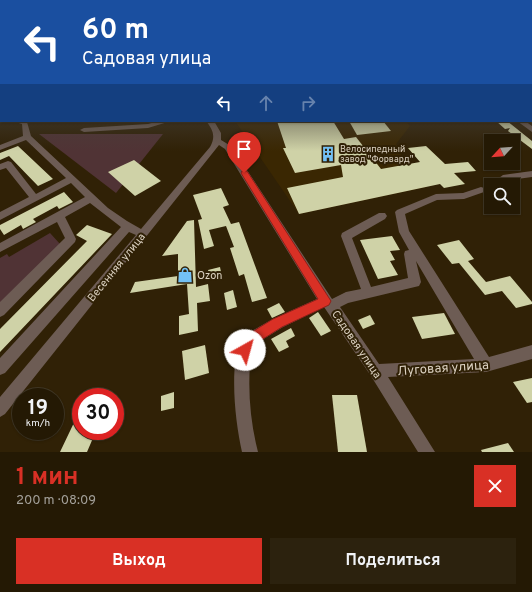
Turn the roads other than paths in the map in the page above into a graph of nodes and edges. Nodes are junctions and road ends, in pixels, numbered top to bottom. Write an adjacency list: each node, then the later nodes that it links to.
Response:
1 (27, 122): 8 (street)
2 (163, 122): 5 (street)
3 (211, 122): 9 (street)
4 (522, 122): 7 (street)
5 (111, 125): 6 (street)
6 (84, 130)
7 (532, 130)
8 (27, 137): 10 (street); 14 (street)
9 (218, 141): 22 (street, Весенняя улица); 26 (street, Садовая улица)
10 (0, 148)
11 (0, 167): 16 (street)
12 (532, 174): 13 (street)
13 (503, 178)
14 (72, 179): 16 (street); 17 (street)
15 (481, 190): 29 (street)
16 (34, 198): 18 (street)
17 (91, 198): 19 (street); 21 (street)
18 (0, 216)
19 (59, 216): 23 (street); 27 (street)
20 (382, 216): 25 (street)
21 (127, 228): 22 (street); 30 (street)
22 (143, 234): 32 (street, Весенняя улица)
23 (1, 245)
24 (409, 254): 25 (street)
25 (368, 293): 26 (street)
26 (328, 303): 31 (street, Садовая улица); 33 (street)
27 (0, 311)
28 (532, 352): 29 (street, Луговая улица)
29 (486, 365): 31 (street, Луговая улица)
30 (0, 368)
31 (376, 372): 34 (street, Садовая улица)
32 (0, 409)
33 (250, 452)
34 (427, 452)

